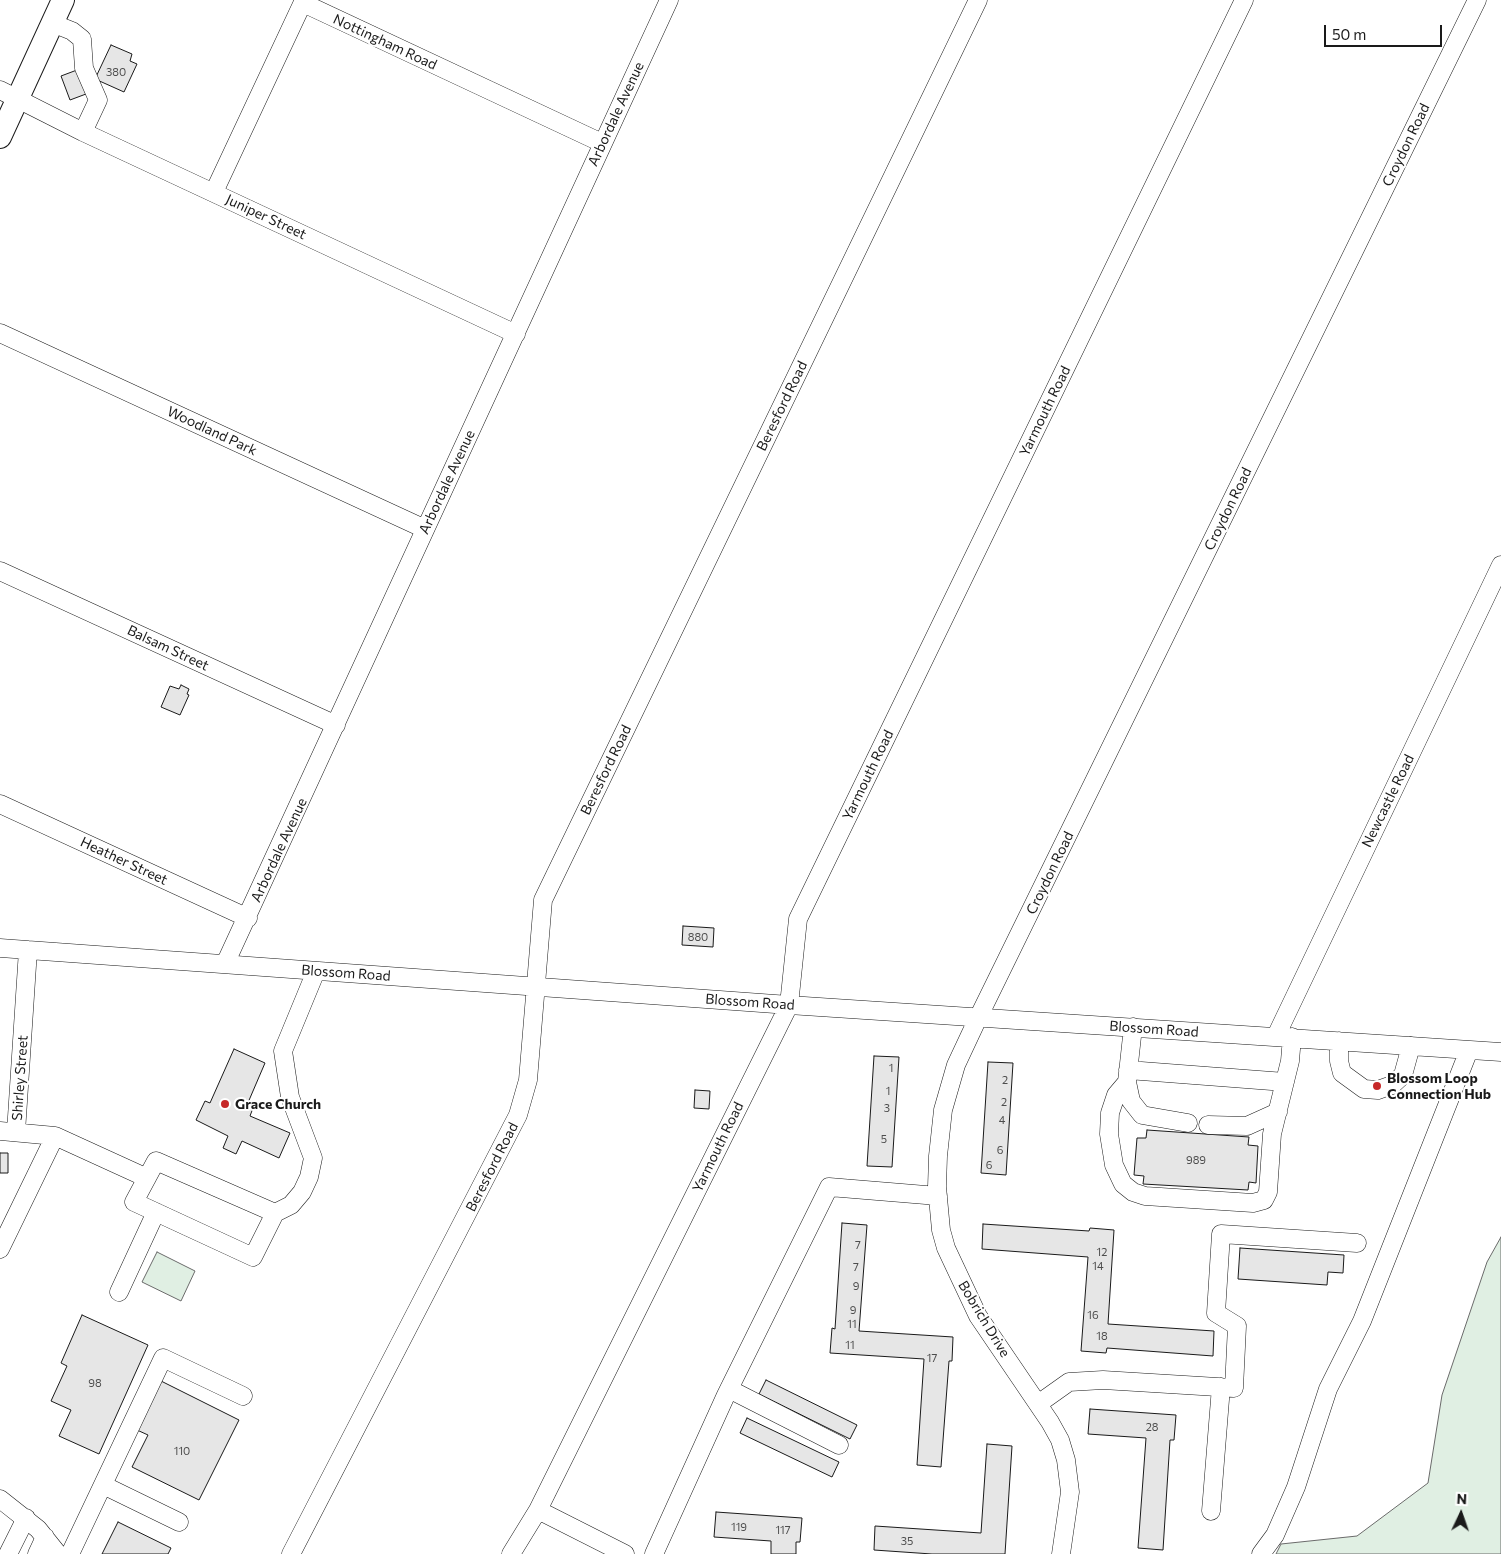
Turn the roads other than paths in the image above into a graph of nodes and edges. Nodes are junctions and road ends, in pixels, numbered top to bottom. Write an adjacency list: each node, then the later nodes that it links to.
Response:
1 (63, 0): 7 (main road)
2 (669, 0): 11 (street, Arbordale Avenue)
3 (978, 0): 25 (street, Beresford Road)
4 (1244, 0): 26 (street, Yarmouth Road)
5 (1477, 0): 27 (street, Croydon Road)
6 (303, 2): 11 (street, Nottingham Road); 12 (street, Nottingham Road)
7 (52, 23): 8 (main road); 9 (street)
8 (9, 94): 9 (street, Juniper Street); 10 (main road)
9 (83, 132): 12 (street, Juniper Street)
10 (0, 137)
11 (602, 143): 14 (street, Arbordale Avenue)
12 (214, 192): 14 (street, Juniper Street)
13 (0, 333): 15 (street, Woodland Park)
14 (516, 334): 15 (street, Arbordale Avenue)
15 (425, 529): 18 (street, Arbordale Avenue)
16 (1501, 566): 29 (street, Newcastle Road)
17 (0, 571): 18 (street, Balsam Street)
18 (336, 725): 20 (street, Arbordale Avenue)
19 (0, 804): 20 (street, Heather Street)
20 (248, 918): 23 (street, Arbordale Avenue)
21 (0, 948): 22 (street, Blossom Road)
22 (28, 950): 23 (street, Blossom Road); 39 (street, Shirley Street)
23 (224, 964): 24 (street, Blossom Road)
24 (316, 971): 25 (street, Blossom Road); 44 (street)
25 (536, 986): 26 (street, Blossom Road); 64 (street, Beresford Road)
26 (788, 1005): 27 (street, Blossom Road); 55 (street, Yarmouth Road)
27 (978, 1018): 28 (street, Blossom Road); 42 (street, Bobrich Drive)
28 (1133, 1028): 29 (street, Blossom Road); 34 (street)
29 (1284, 1037): 30 (street, Blossom Road); 35 (street, Newcastle Road)
30 (1339, 1041): 31 (street, Blossom Road); 31 (street)
31 (1410, 1046): 32 (street, Blossom Road)
32 (1469, 1050): 33 (street, Blossom Road); 69 (street)
33 (1501, 1052)
34 (1128, 1076): 35 (street); 36 (street, Newcastle Road); 37 (street)
35 (1285, 1082): 36 (street, Newcastle Road)
36 (1278, 1112): 38 (street)
37 (1188, 1123)
38 (1208, 1124)
39 (8, 1132): 40 (street, Shirley Street)
40 (54, 1136): 41 (street, Shirley Street); 46 (street)
41 (147, 1178): 43 (street); 44 (street)
42 (938, 1196): 49 (street); 51 (street, Bobrich Drive)
43 (156, 1212): 44 (street); 47 (street)
44 (274, 1213)
45 (1357, 1243): 48 (street)
46 (0, 1249)
47 (119, 1292)
48 (1221, 1387): 51 (street); 56 (street)
49 (729, 1389): 52 (street); 67 (street)
50 (243, 1396): 53 (street)
51 (1038, 1404): 68 (street, Bobrich Drive)
52 (839, 1445)
53 (102, 1485): 58 (street); 63 (street)
54 (0, 1499): 57 (street)
55 (538, 1510): 65 (street, Yarmouth Road); 66 (street)
56 (1211, 1511)
57 (26, 1518): 59 (street); 60 (street)
58 (179, 1522)
59 (45, 1537): 61 (street); 62 (street)
60 (8, 1554)
61 (37, 1554)
62 (58, 1554)
63 (70, 1554)
64 (291, 1554)
65 (511, 1554)
66 (626, 1554)
67 (654, 1554)
68 (1061, 1554)
69 (1262, 1554)

